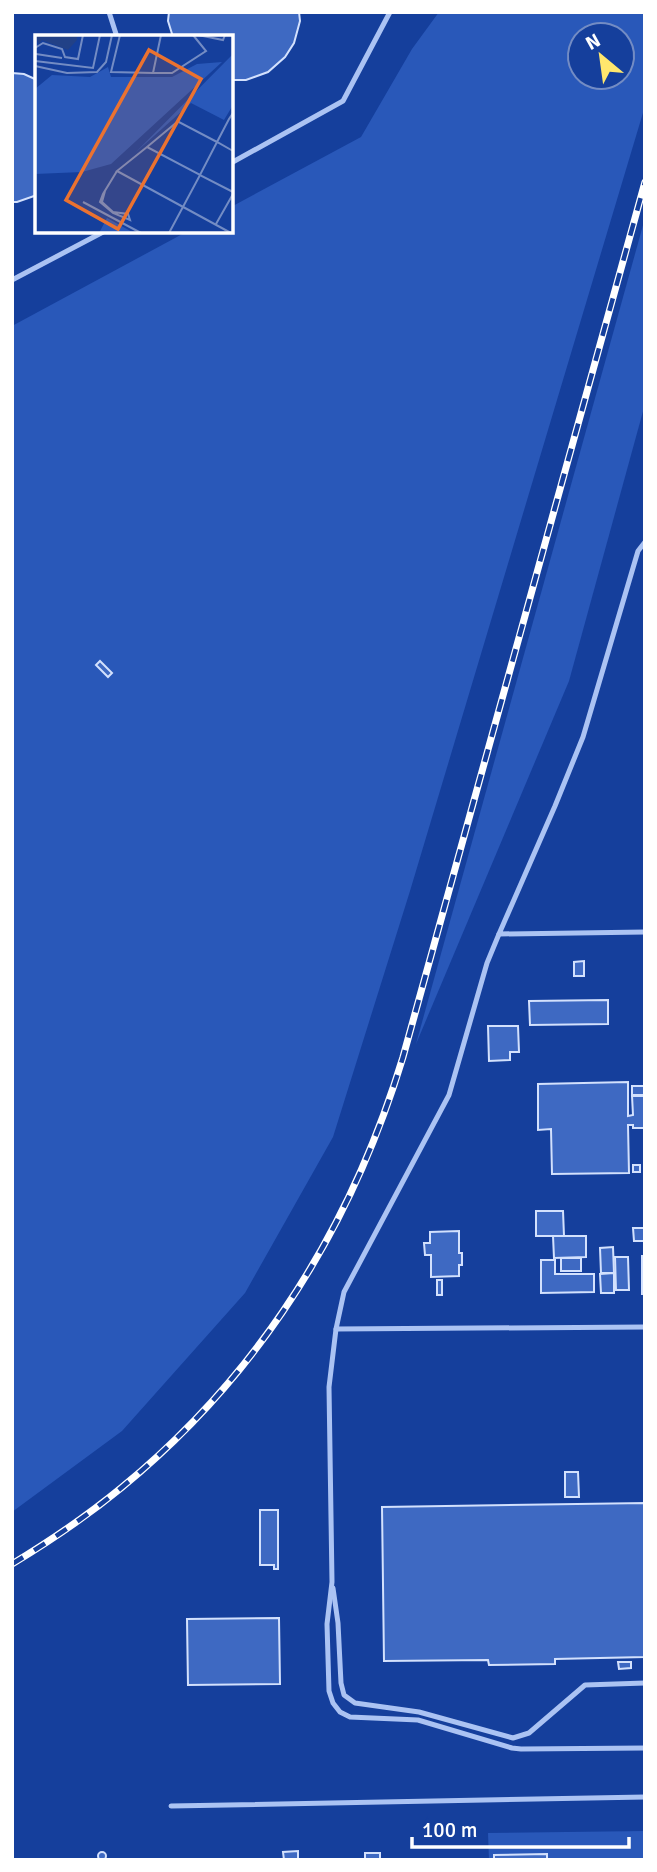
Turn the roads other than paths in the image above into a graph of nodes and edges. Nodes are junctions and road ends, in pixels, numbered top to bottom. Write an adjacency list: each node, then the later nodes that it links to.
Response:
1 (109, 12): 3 (lane)
2 (390, 12): 4 (lane)
3 (116, 35)
4 (233, 162)
5 (101, 233): 6 (lane)
6 (12, 280)
7 (645, 542): 9 (lane)
8 (645, 932): 9 (lane)
9 (499, 934): 11 (lane)
10 (645, 1327): 11 (lane)
11 (337, 1329): 12 (lane)
12 (332, 1582): 13 (lane); 14 (lane)
13 (645, 1683)
14 (645, 1748)
15 (645, 1797): 16 (lane)
16 (171, 1806)

